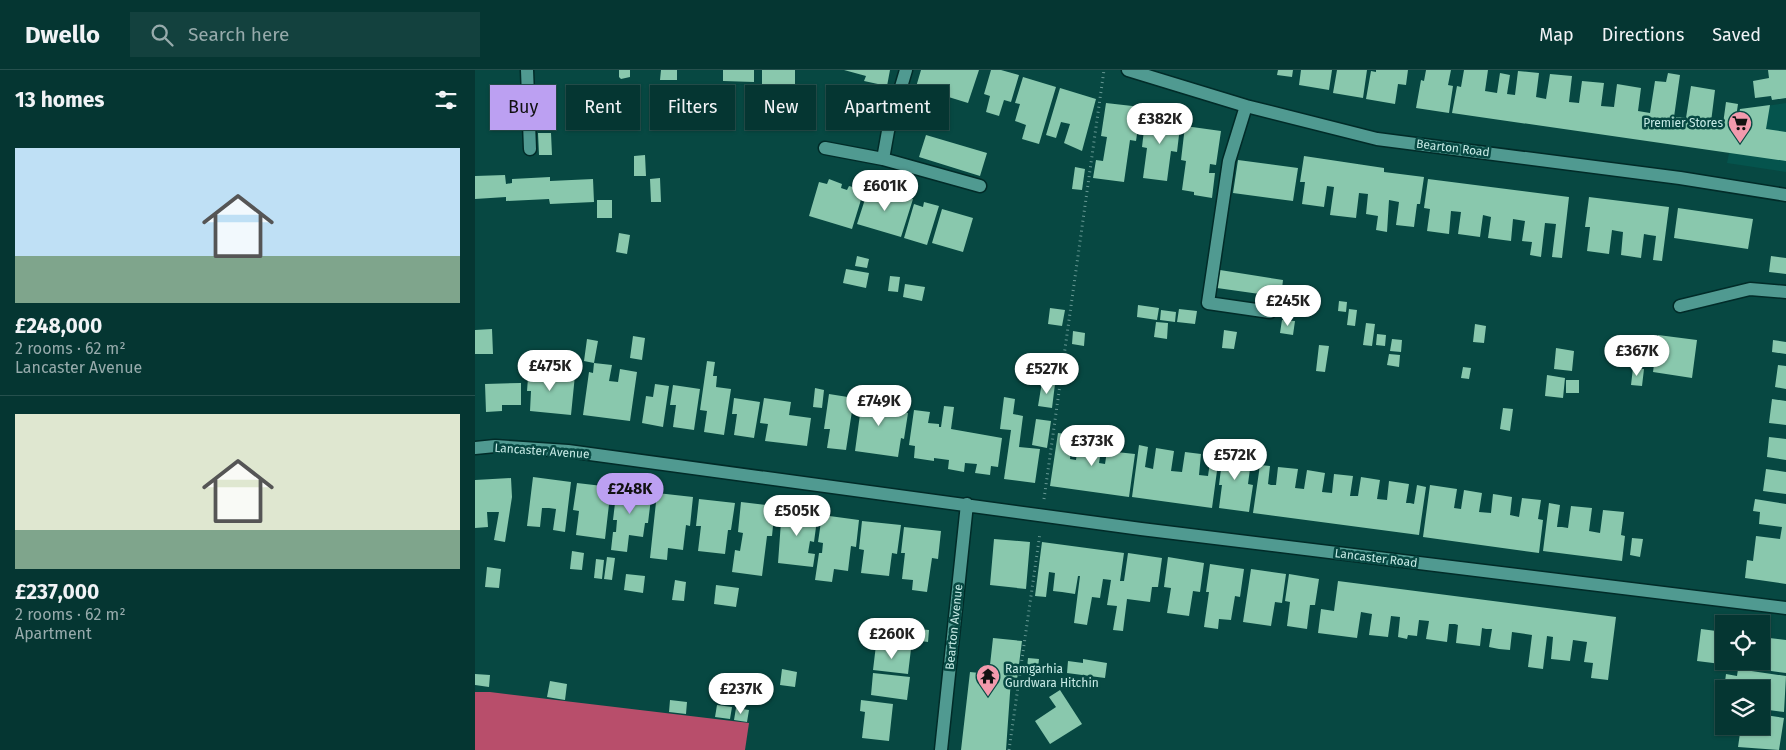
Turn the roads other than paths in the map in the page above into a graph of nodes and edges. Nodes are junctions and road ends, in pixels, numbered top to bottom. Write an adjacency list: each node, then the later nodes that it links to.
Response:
1 (527, 70): 6 (street)
2 (906, 70): 7 (street)
3 (1127, 70): 4 (street, Bearton Road)
4 (1246, 106): 9 (street, Bearton Road); 12 (street)
5 (825, 148): 7 (street)
6 (530, 150)
7 (883, 159): 8 (street)
8 (979, 186)
9 (1786, 195)
10 (1786, 292): 11 (street)
11 (1680, 306)
12 (1269, 312)
13 (475, 448): 14 (street, Lancaster Avenue)
14 (967, 504): 15 (street, Lancaster Road); 16 (street, Bearton Avenue)
15 (1786, 608)
16 (941, 750)

